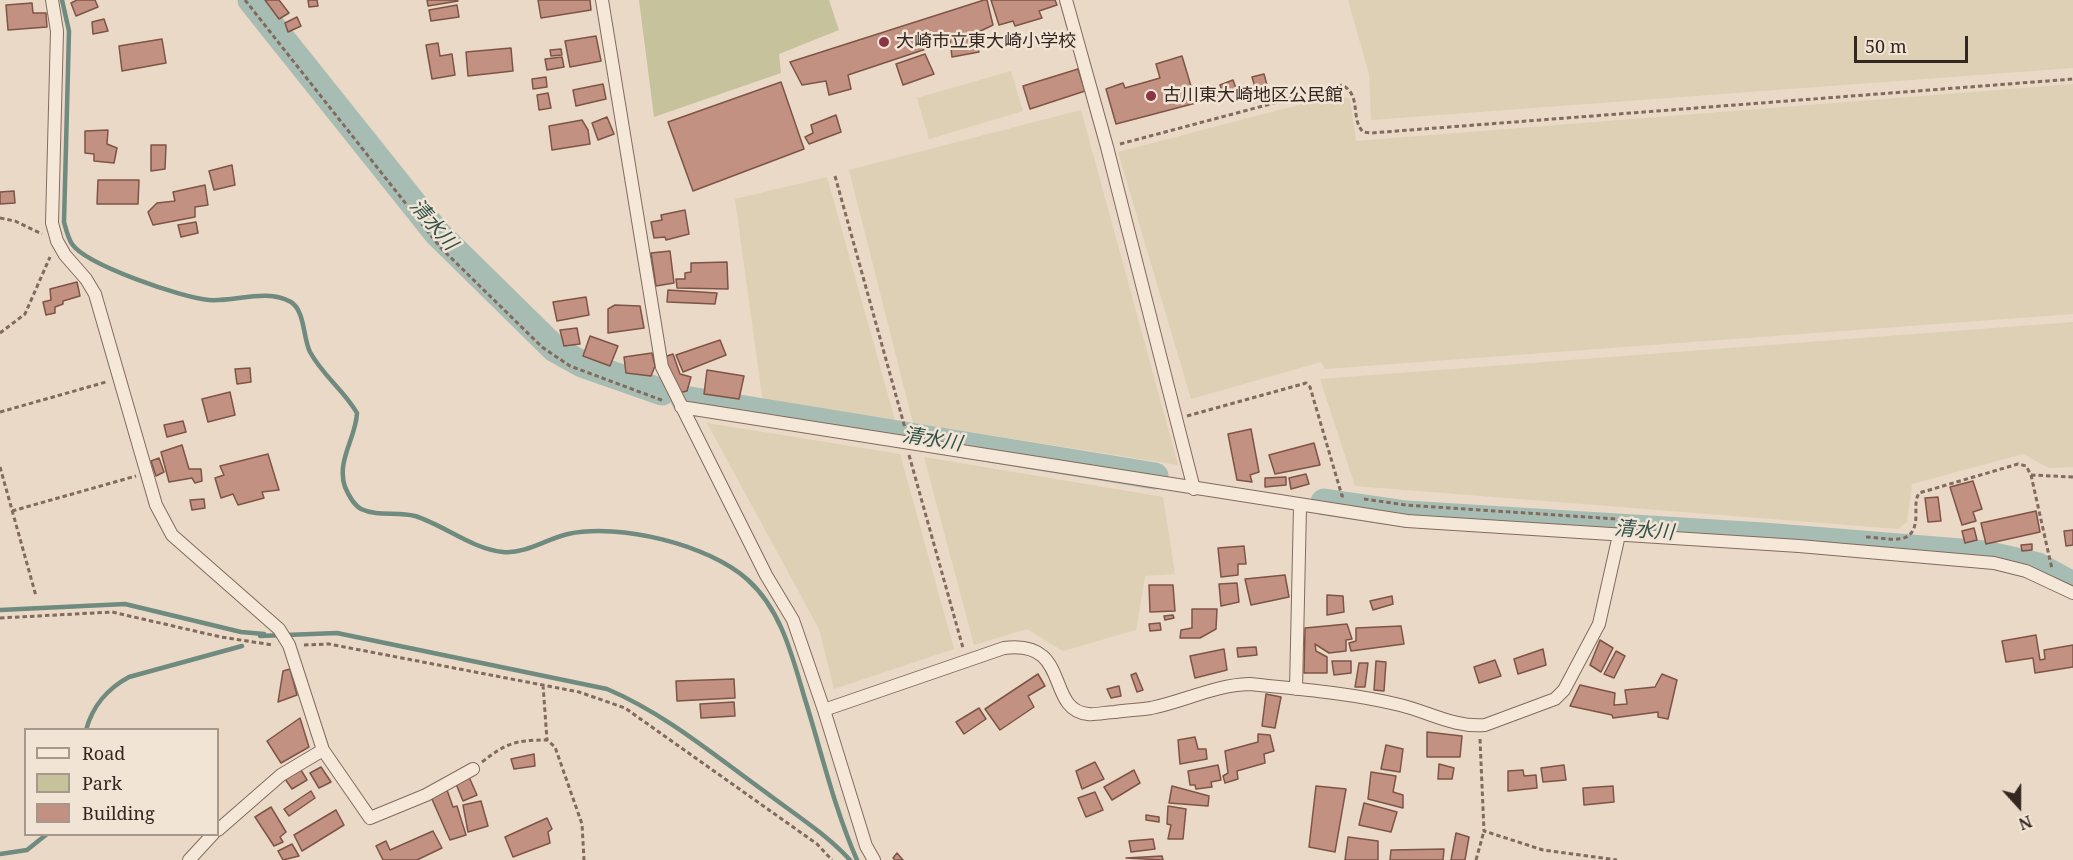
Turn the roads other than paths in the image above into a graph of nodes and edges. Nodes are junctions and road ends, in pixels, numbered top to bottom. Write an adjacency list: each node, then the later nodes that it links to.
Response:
1 (52, 0): 11 (street)
2 (602, 0): 4 (street)
3 (1065, 0): 5 (street)
4 (681, 407): 5 (street); 10 (street)
5 (1194, 489): 6 (street)
6 (1300, 507): 7 (street); 9 (street)
7 (1619, 535): 8 (street); 9 (street)
8 (2073, 593)
9 (1296, 689): 10 (street)
10 (824, 710): 16 (street)
11 (323, 750): 12 (street); 13 (street)
12 (473, 769)
13 (219, 829)
14 (211, 836): 15 (street)
15 (189, 860)
16 (874, 860)

